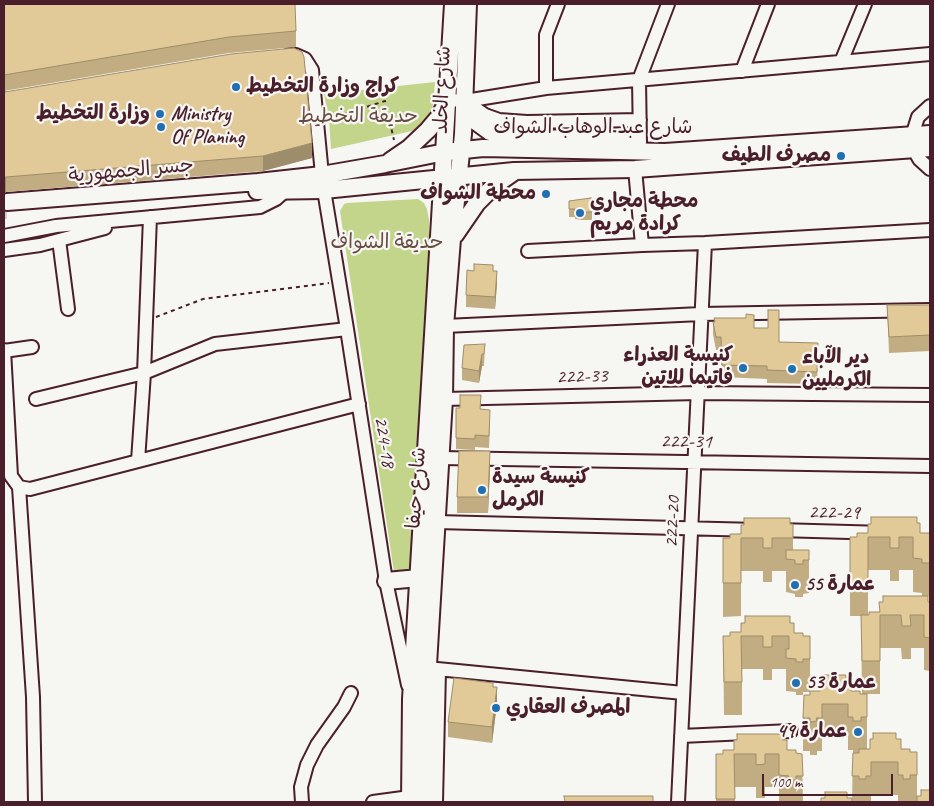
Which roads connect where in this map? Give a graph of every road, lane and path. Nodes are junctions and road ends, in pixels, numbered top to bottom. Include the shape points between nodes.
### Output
1 (453, 4) edge
2 (468, 4) edge
3 (558, 4) edge
4 (668, 4) edge
5 (768, 4) edge
6 (865, 4) edge
7 (930, 54) edge
8 (274, 56) edge
9 (841, 62) junction
10 (742, 71) junction
11 (639, 80) junction
12 (546, 88) junction
13 (448, 100) junction
14 (465, 101) junction
15 (930, 106) edge
16 (329, 119) dead end
17 (640, 120) junction
18 (930, 134) edge
19 (394, 140) dead end
20 (913, 142) junction
21 (640, 144) junction
22 (930, 148) edge
23 (462, 150) junction
24 (445, 152) junction
25 (665, 152) junction
26 (385, 164) junction
27 (636, 169) junction
28 (930, 170) edge
29 (514, 172) junction
30 (451, 178) junction
31 (323, 182) junction
32 (258, 186) junction
33 (285, 191) junction
34 (5, 209) edge
35 (149, 220) junction
36 (930, 230) edge
37 (4, 236) edge
38 (59, 240) junction
39 (452, 240) junction
40 (705, 243) junction
41 (642, 245) junction
42 (4, 250) edge
43 (528, 251) dead end
44 (339, 282) junction
45 (68, 309) dead end
46 (930, 310) edge
47 (701, 314) junction
48 (146, 321) junction
49 (446, 326) junction
50 (347, 330) junction
51 (32, 348) dead end
52 (4, 350) edge
53 (144, 373) junction
54 (698, 393) junction
55 (930, 395) edge
56 (444, 398) junction
57 (36, 399) dead end
58 (359, 404) junction
59 (440, 458) junction
60 (138, 461) junction
61 (694, 461) junction
62 (930, 466) edge
63 (19, 487) junction
64 (436, 522) junction
65 (691, 528) junction
66 (900, 533) edge
67 (419, 578) junction
68 (386, 581) junction
69 (433, 669) junction
70 (351, 693) dead end
71 (683, 693) junction
72 (411, 699) junction
73 (790, 731) dead end
74 (681, 736) junction
75 (415, 801) edge
76 (35, 802) edge
77 (302, 802) edge
78 (374, 802) edge
79 (436, 802) edge
80 (678, 802) edge

1 - 13 main road, شارع الخلد
2 - 14 main road, شارع الخلد
3 - 12 street via 546,35
4 - 11 street
5 - 10 street
6 - 9 street
7 - 9 street
8 - 31 street, 224-18 via 296,55 308,62 312,70
9 - 10 street
10 - 11 street
11 - 12 street
11 - 17 street
12 - 14 street
13 - 14 street
13 - 24 main road, شارع الخلد
13 - 26 main road via 424,134
14 - 17 street via 499,120
14 - 21 main road via 476,121 490,132 502,136 614,139
14 - 23 main road, شارع الخلد
15 - 20 street via 918,117 913,129
16 - 19 path via 385,101
17 - 21 street
18 - 20 main road, شارع عبد الوهاب الشواف
20 - 22 main road, شارع عبد الوهاب الشواف
20 - 25 main road, شارع عبد الوهاب الشواف
20 - 27 main road, شارع عبد الوهاب الشواف
20 - 28 street via 919,159
21 - 25 main road
23 - 24 main road, شارع عبد الوهاب الشواف
23 - 25 main road, شارع عبد الوهاب الشواف
23 - 30 main road, شارع الخلد
24 - 26 main road, شارع عبد الوهاب الشواف
24 - 30 main road, شارع الخلد
26 - 31 main road, شارع عبد الوهاب الشواف
27 - 29 main road, شارع عبد الوهاب الشواف
27 - 41 street
29 - 30 main road, شارع عبد الوهاب الشواف
29 - 39 main road via 477,203
30 - 31 main road, شارع عبد الوهاب الشواف
30 - 39 main road, شارع حيفا
30 - 67 main road, شارع حيفا
31 - 32 main road, شارع عبد الوهاب الشواف
31 - 33 main road, شارع عبد الوهاب الشواف
31 - 44 street, 224-18
32 - 33 main road, شارع عبد الوهاب الشواف
32 - 34 main road, جسر الجمهورية
33 - 35 street via 260,207
35 - 37 street via 56,226
35 - 38 street
35 - 48 street
36 - 40 street
38 - 42 street
38 - 45 street
39 - 49 main road, شارع حيفا
40 - 41 street
40 - 47 street, 222-20
41 - 43 street
44 - 48 path via 203,300
44 - 50 street, 224-18
46 - 47 street
47 - 49 street
47 - 54 street, 222-20
48 - 53 street
49 - 56 main road, شارع حيفا
50 - 53 street via 214,344
50 - 58 street, 224-18
51 - 52 street
52 - 63 street via 11,476
53 - 57 street
53 - 60 street
54 - 55 street, 222-33
54 - 56 street, 222-33
54 - 61 street, 222-20
56 - 59 main road, شارع حيفا
58 - 60 street
58 - 68 street, 224-18
59 - 61 street, 222-31
59 - 64 main road, شارع حيفا
60 - 63 street via 30,489
61 - 62 street, 222-31
61 - 65 street, 222-20
63 - 76 street via 33,697
64 - 65 street, 222-29
64 - 69 main road, شارع حيفا
65 - 66 street, 222-29
65 - 71 street, 222-20
67 - 68 main road
67 - 72 main road, شارع حيفا
68 - 72 street, 224-18
69 - 71 street
69 - 75 main road, شارع حيفا
69 - 79 street
70 - 77 street via 307,764 301,787
71 - 74 street, 222-20
72 - 75 main road, شارع حيفا
73 - 74 street
74 - 80 street, 222-20
75 - 78 street

